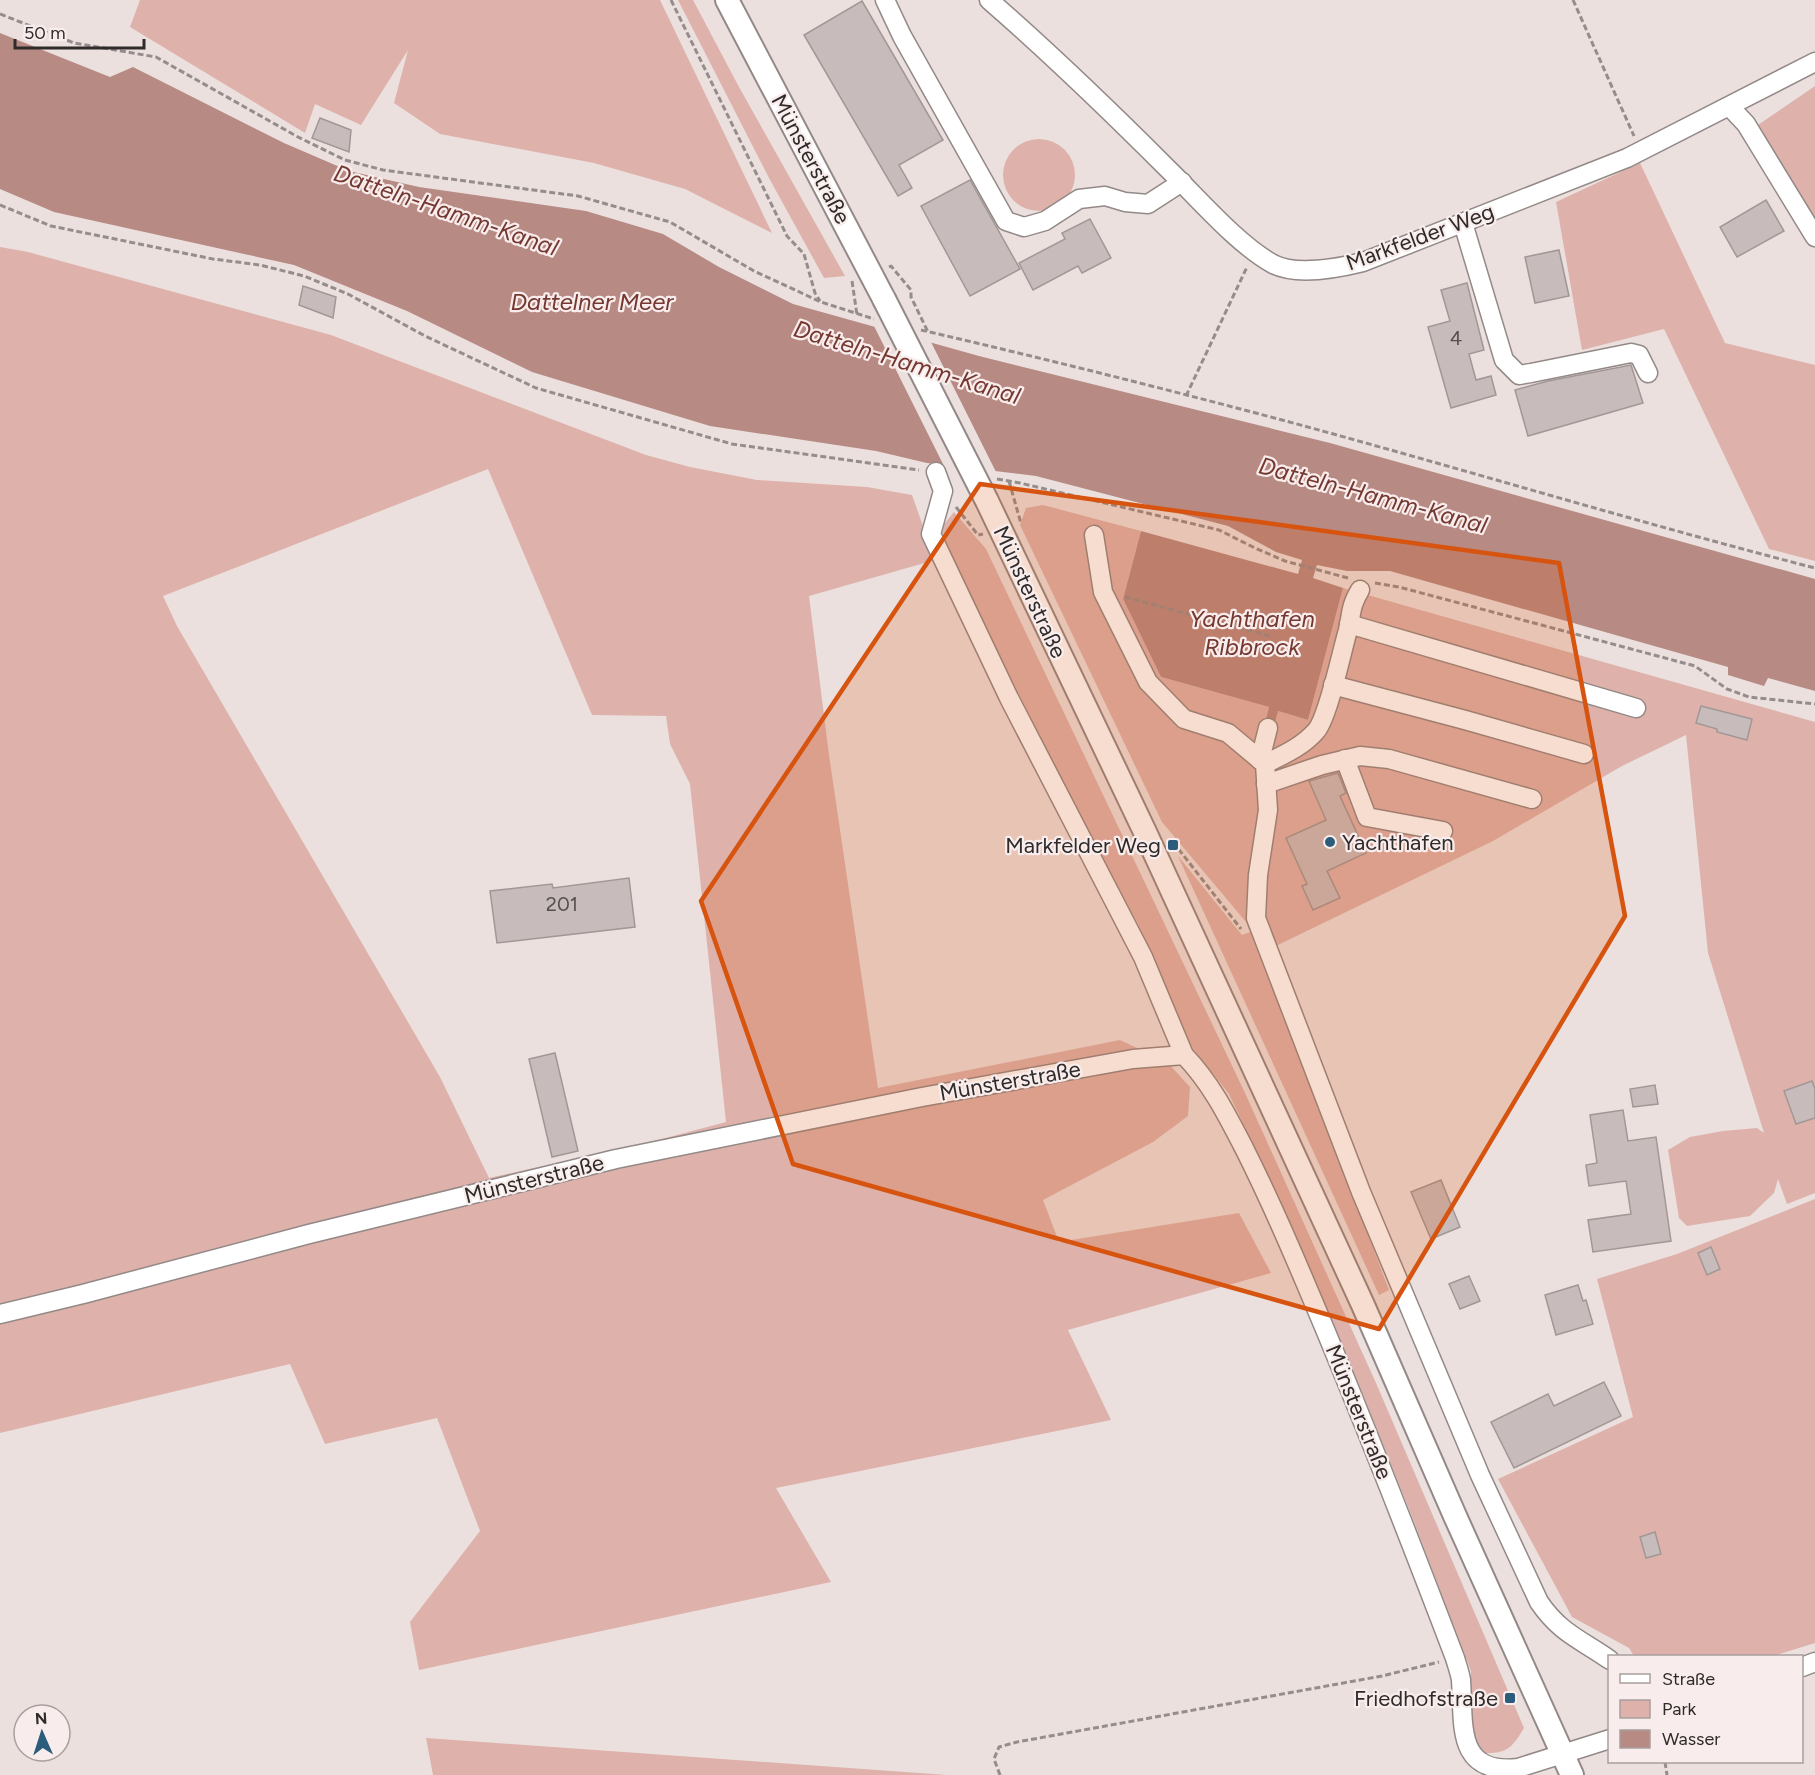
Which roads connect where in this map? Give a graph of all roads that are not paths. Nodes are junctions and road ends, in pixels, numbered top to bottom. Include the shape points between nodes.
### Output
1 (727, 0) edge
2 (885, 0) edge
3 (989, 0) edge
4 (1815, 62) edge
5 (1730, 107) junction
6 (1182, 182) junction
7 (1463, 223) junction
8 (1815, 237) edge
9 (1648, 373) dead end
10 (936, 472) road end
11 (1094, 535) dead end
12 (1362, 584) road end
13 (1349, 624) junction
14 (1333, 685) junction
15 (1636, 708) dead end
16 (1268, 728) dead end
17 (1584, 754) dead end
18 (1345, 759) junction
19 (1263, 762) junction
20 (1266, 784) junction
21 (1532, 799) dead end
22 (1443, 831) dead end
23 (1184, 1055) junction
24 (0, 1314) edge
25 (1608, 1659) edge
26 (1608, 1740) edge
27 (1562, 1754) junction
28 (1572, 1775) edge

1 - 27 main road, Münsterstraße, bridge via 987,501 1152,847 1363,1305
2 - 6 street via 1006,220 1024,227 1045,220 1079,199 1105,196 1148,204
3 - 6 street, Markfelder Weg
4 - 5 street, Markfelder Weg
5 - 7 street, Markfelder Weg via 1641,151
5 - 8 street via 1746,124
6 - 7 street, Markfelder Weg via 1237,237 1274,264 1295,269 1339,268 1363,262
7 - 9 street via 1496,337 1509,367 1519,375 1631,353 1639,355
10 - 23 street via 943,491 931,534 1009,698 1143,957
11 - 19 street via 1103,592 1148,682 1185,719 1228,733
12 - 13 street via 1351,604
13 - 14 street
13 - 15 street
14 - 17 street
14 - 19 street via 1317,730 1293,750
16 - 19 street
18 - 20 street
18 - 21 street via 1389,759
18 - 22 street via 1366,817
19 - 20 street
20 - 25 street via 1268,810 1256,918 1361,1192 1480,1474 1539,1602 1561,1629
23 - 24 street, Münsterstraße via 1133,1059 922,1097 616,1159
23 - 27 street, Münsterstraße via 1218,1098 1275,1210 1402,1518 1461,1678 1462,1730 1468,1750 1480,1764 1504,1770
26 - 27 street
27 - 28 main road, Münsterstraße

